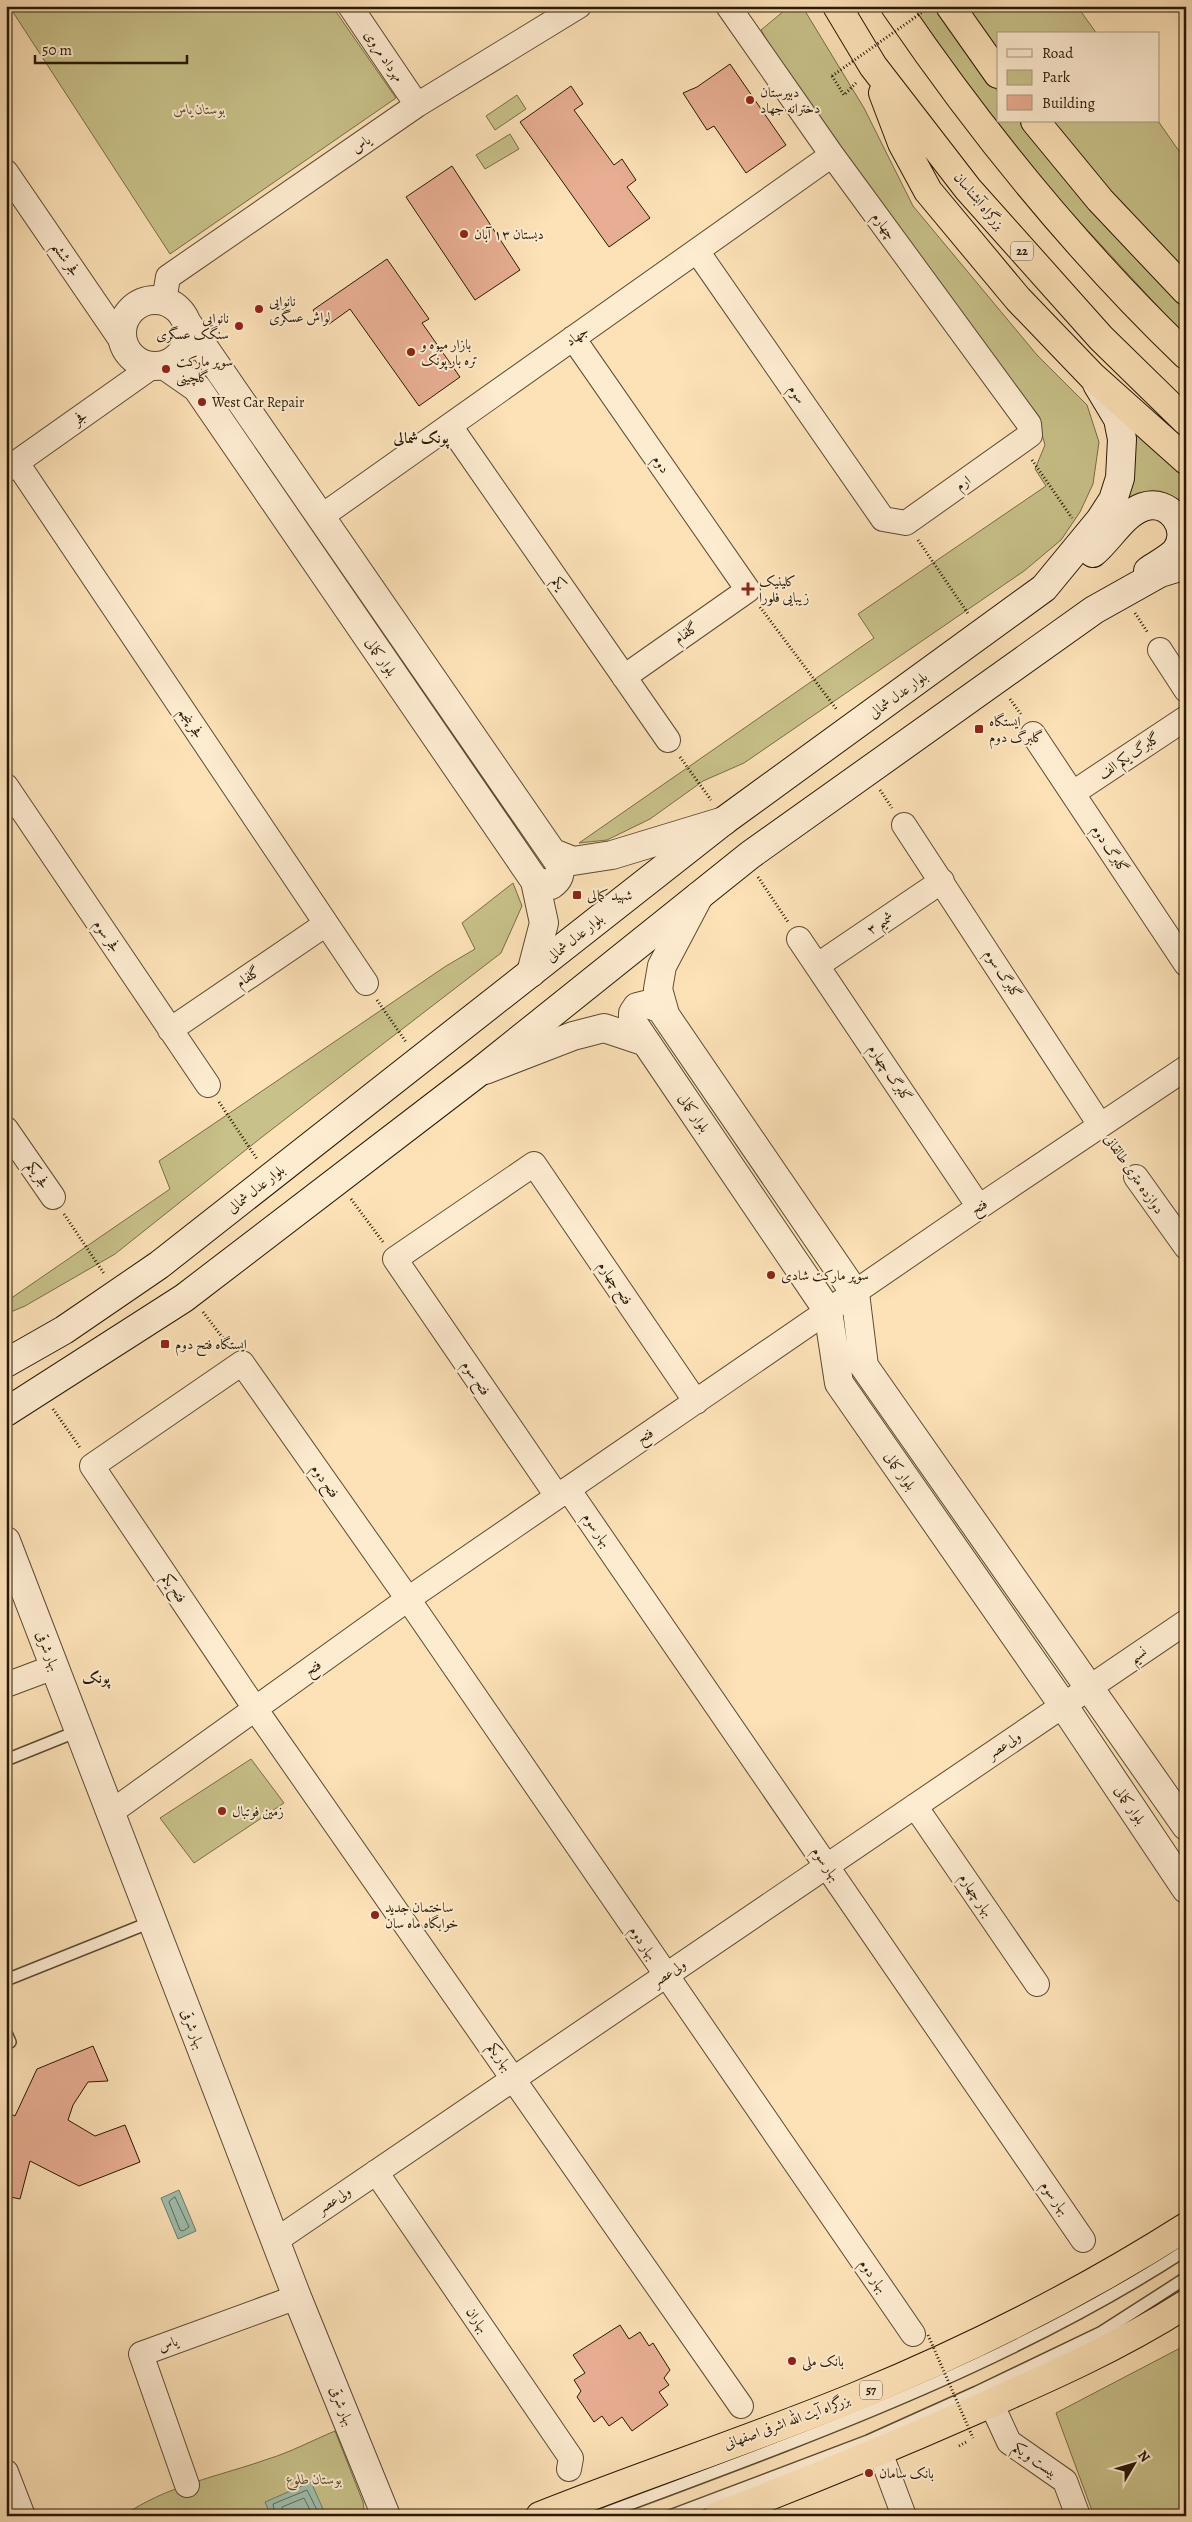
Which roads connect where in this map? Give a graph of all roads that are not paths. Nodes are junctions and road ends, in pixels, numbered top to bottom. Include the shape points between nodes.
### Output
1 (350, 6) edge
2 (728, 6) edge
3 (837, 6) edge
4 (895, 6) edge
5 (950, 6) edge
6 (576, 7) edge
7 (873, 66) junction
8 (997, 73) edge
9 (417, 105) junction
10 (1036, 122) edge
11 (832, 155) junction
12 (6, 172) edge
13 (697, 251) junction
14 (1186, 291) edge
15 (164, 301) junction
16 (187, 323) junction
17 (574, 338) junction
18 (125, 346) junction
19 (1186, 354) edge
20 (159, 366) junction
21 (1092, 376) junction
22 (1186, 421) edge
23 (450, 426) junction
24 (1020, 443) joint
25 (1186, 460) edge
26 (12, 467) edge
27 (322, 516) junction
28 (906, 523) joint
29 (1186, 565) edge
30 (1044, 588) junction
31 (748, 590) joint
32 (1094, 610) junction
33 (1160, 650) road end
34 (624, 677) junction
35 (1186, 690) edge
36 (1186, 718) edge
37 (1033, 734) road end
38 (668, 740) road end
39 (6, 786) edge
40 (1073, 793) junction
41 (725, 820) junction
42 (904, 825) road end
43 (556, 859) junction
44 (535, 881) junction
45 (942, 881) junction
46 (700, 894) junction
47 (326, 924) junction
48 (799, 939) road end
49 (1186, 964) edge
50 (818, 965) junction
51 (531, 973) junction
52 (366, 983) road end
53 (663, 1012) junction
54 (170, 1030) junction
55 (639, 1032) junction
56 (1186, 1068) edge
57 (479, 1072) junction
58 (208, 1085) road end
59 (1100, 1125) junction
60 (6, 1129) edge
61 (534, 1164) joint
62 (1136, 1176) road end
63 (52, 1197) road end
64 (980, 1207) junction
65 (1186, 1247) edge
66 (855, 1293) junction
67 (828, 1311) junction
68 (6, 1364) edge
69 (696, 1402) junction
70 (6, 1412) edge
71 (92, 1466) joint
72 (563, 1493) junction
73 (9, 1554) edge
74 (408, 1599) junction
75 (1186, 1622) edge
76 (54, 1667) junction
77 (6, 1685) edge
78 (1090, 1687) junction
79 (1063, 1705) junction
80 (256, 1710) junction
81 (78, 1731) junction
82 (6, 1760) edge
83 (915, 1806) junction
84 (110, 1813) junction
85 (1186, 1826) edge
86 (827, 1866) junction
87 (1186, 1889) edge
88 (151, 1922) junction
89 (665, 1976) junction
90 (6, 1980) edge
91 (1037, 1984) dead end
92 (515, 2078) junction
93 (376, 2172) junction
94 (1186, 2227) edge
95 (275, 2240) junction
96 (1084, 2240) dead end
97 (1186, 2250) edge
98 (1186, 2278) edge
99 (297, 2297) junction
100 (1186, 2304) edge
101 (920, 2335) road end
102 (991, 2403) junction
103 (741, 2406) dead end
104 (880, 2452) junction
105 (569, 2469) dead end
106 (6, 2472) edge
107 (187, 2485) dead end
108 (729, 2514) edge
109 (24, 2516) edge
110 (386, 2516) edge
111 (540, 2516) edge
112 (598, 2516) edge
113 (670, 2516) edge
114 (904, 2516) edge
115 (1078, 2516) edge

1 - 9 street, مهرداد مروی
2 - 11 street, چهارم
3 - 7 highway, بزرگراه آبشناسان / 22
4 - 19 highway via 1017,173 1144,314
5 - 8 highway
6 - 9 street, یاس
7 - 21 highway via 902,143 928,191 1018,299
7 - 22 highway, بزرگراه آبشناسان / 22 via 968,189 1035,266 1101,338
9 - 15 street, یاس via 168,277
10 - 14 highway via 1100,200
11 - 13 street, جهاد
11 - 24 street, چهارم via 1029,424 1030,435
12 - 18 street, فجر ششم
13 - 17 street, جهاد
13 - 28 street, سوم via 883,519
15 - 16 street via 182,313
15 - 18 street via 148,301 134,308 124,325
16 - 20 street via 188,333 182,354
16 - 27 street
17 - 23 street, جهاد
17 - 31 street, دوم
18 - 20 street via 136,360
20 - 26 street, فجر
20 - 44 street, بلوار کمالی via 197,388
21 - 25 highway
21 - 30 street, بلوار عدل شمالی via 1118,419 1122,439 1120,478 1113,500 1086,539
23 - 27 street, جهاد
23 - 34 street, یکم
24 - 28 street, ارم
26 - 47 street, فجر پنجم
27 - 43 street
29 - 32 street via 1160,573
30 - 32 street via 1098,549 1131,514 1143,507 1156,505 1166,508 1175,515 1182,530 1175,551
30 - 41 street, بلوار عدل شمالی
31 - 34 street, گلفام
32 - 46 street
33 - 35 street
34 - 38 street, یکم
36 - 40 street, گلبرگ یکم الف
37 - 40 street, گلبرگ دوم
39 - 54 street, فجر سوم
40 - 49 street, گلبرگ دوم
41 - 43 street via 612,855 573,861
41 - 51 street, بلوار عدل شمالی
42 - 45 street, گلبرگ سوم
43 - 44 street via 560,875 557,881 550,885
44 - 51 street, بلوار کمالی via 544,923
45 - 50 street, شمیم ۳
45 - 59 street, گلبرگ سوم
46 - 53 street via 662,966 658,989
46 - 57 street
47 - 52 street, فجر پنجم
47 - 54 street, گلفام
48 - 50 street, گلبرگ چهارم
50 - 64 street, گلبرگ چهارم
51 - 68 street, بلوار عدل شمالی via 159,1265 64,1330
53 - 55 street via 643,1004 633,1013
53 - 66 street
54 - 58 street, فجر سوم
55 - 57 street via 604,1028 573,1036
55 - 67 street, بلوار کمالی
56 - 59 street, فتح
57 - 70 street via 189,1293
59 - 64 street, فتح
60 - 63 street, فجر یکم
61 - 69 street, فتح چهارم
61 - 72 street, فتح سوم via 395,1259
62 - 65 street, دوازده متری طالقانی
64 - 66 street, فتح
66 - 67 street, فتح
66 - 78 street via 864,1366
67 - 69 street, فتح
67 - 79 street, بلوار کمالی via 839,1383
69 - 72 street, فتح
71 - 74 street, فتح دوم via 242,1363
71 - 80 street, فتح یکم
72 - 74 street, فتح
72 - 86 street, بهار سوم
73 - 76 street, بهار شرقی
74 - 80 street, فتح
74 - 89 street, بهار دوم
75 - 78 street, نسیم
76 - 77 street
76 - 81 street, بهار شرقی
78 - 79 street, نسیم
78 - 85 street
79 - 83 street, ولی‌عصر
79 - 87 street, بلوار کمالی
80 - 84 street, فتح
80 - 92 street, بهار یکم
81 - 82 lane
81 - 84 street, بهار شرقی
83 - 86 street, ولی‌عصر
83 - 91 street, بهار چهارم
84 - 88 street, بهار شرقی
86 - 89 street, ولی‌عصر
86 - 96 street, بهار سوم
88 - 90 lane
88 - 95 street, بهار شرقی
89 - 92 street, ولی‌عصر
89 - 101 street, بهار دوم
92 - 93 street, ولی‌عصر
92 - 103 street, بهار یکم
93 - 95 street, ولی‌عصر
93 - 105 street, بهاران via 571,2458
94 - 111 highway, بزرگراه آیت الله اشرفی اصفهانی / 57 via 1020,2321 944,2358 856,2397
95 - 99 street, بهار شرقی
97 - 112 lane via 1140,2280 976,2367 877,2410
98 - 113 lane via 1102,2332 977,2392 868,2441
99 - 107 street, یاس via 142,2354
99 - 110 street, بهار شرقی
100 - 102 highway via 1047,2379
102 - 104 highway
102 - 115 street, بیست و یکم via 1009,2442 1065,2481
104 - 108 highway
104 - 114 street
106 - 109 street

